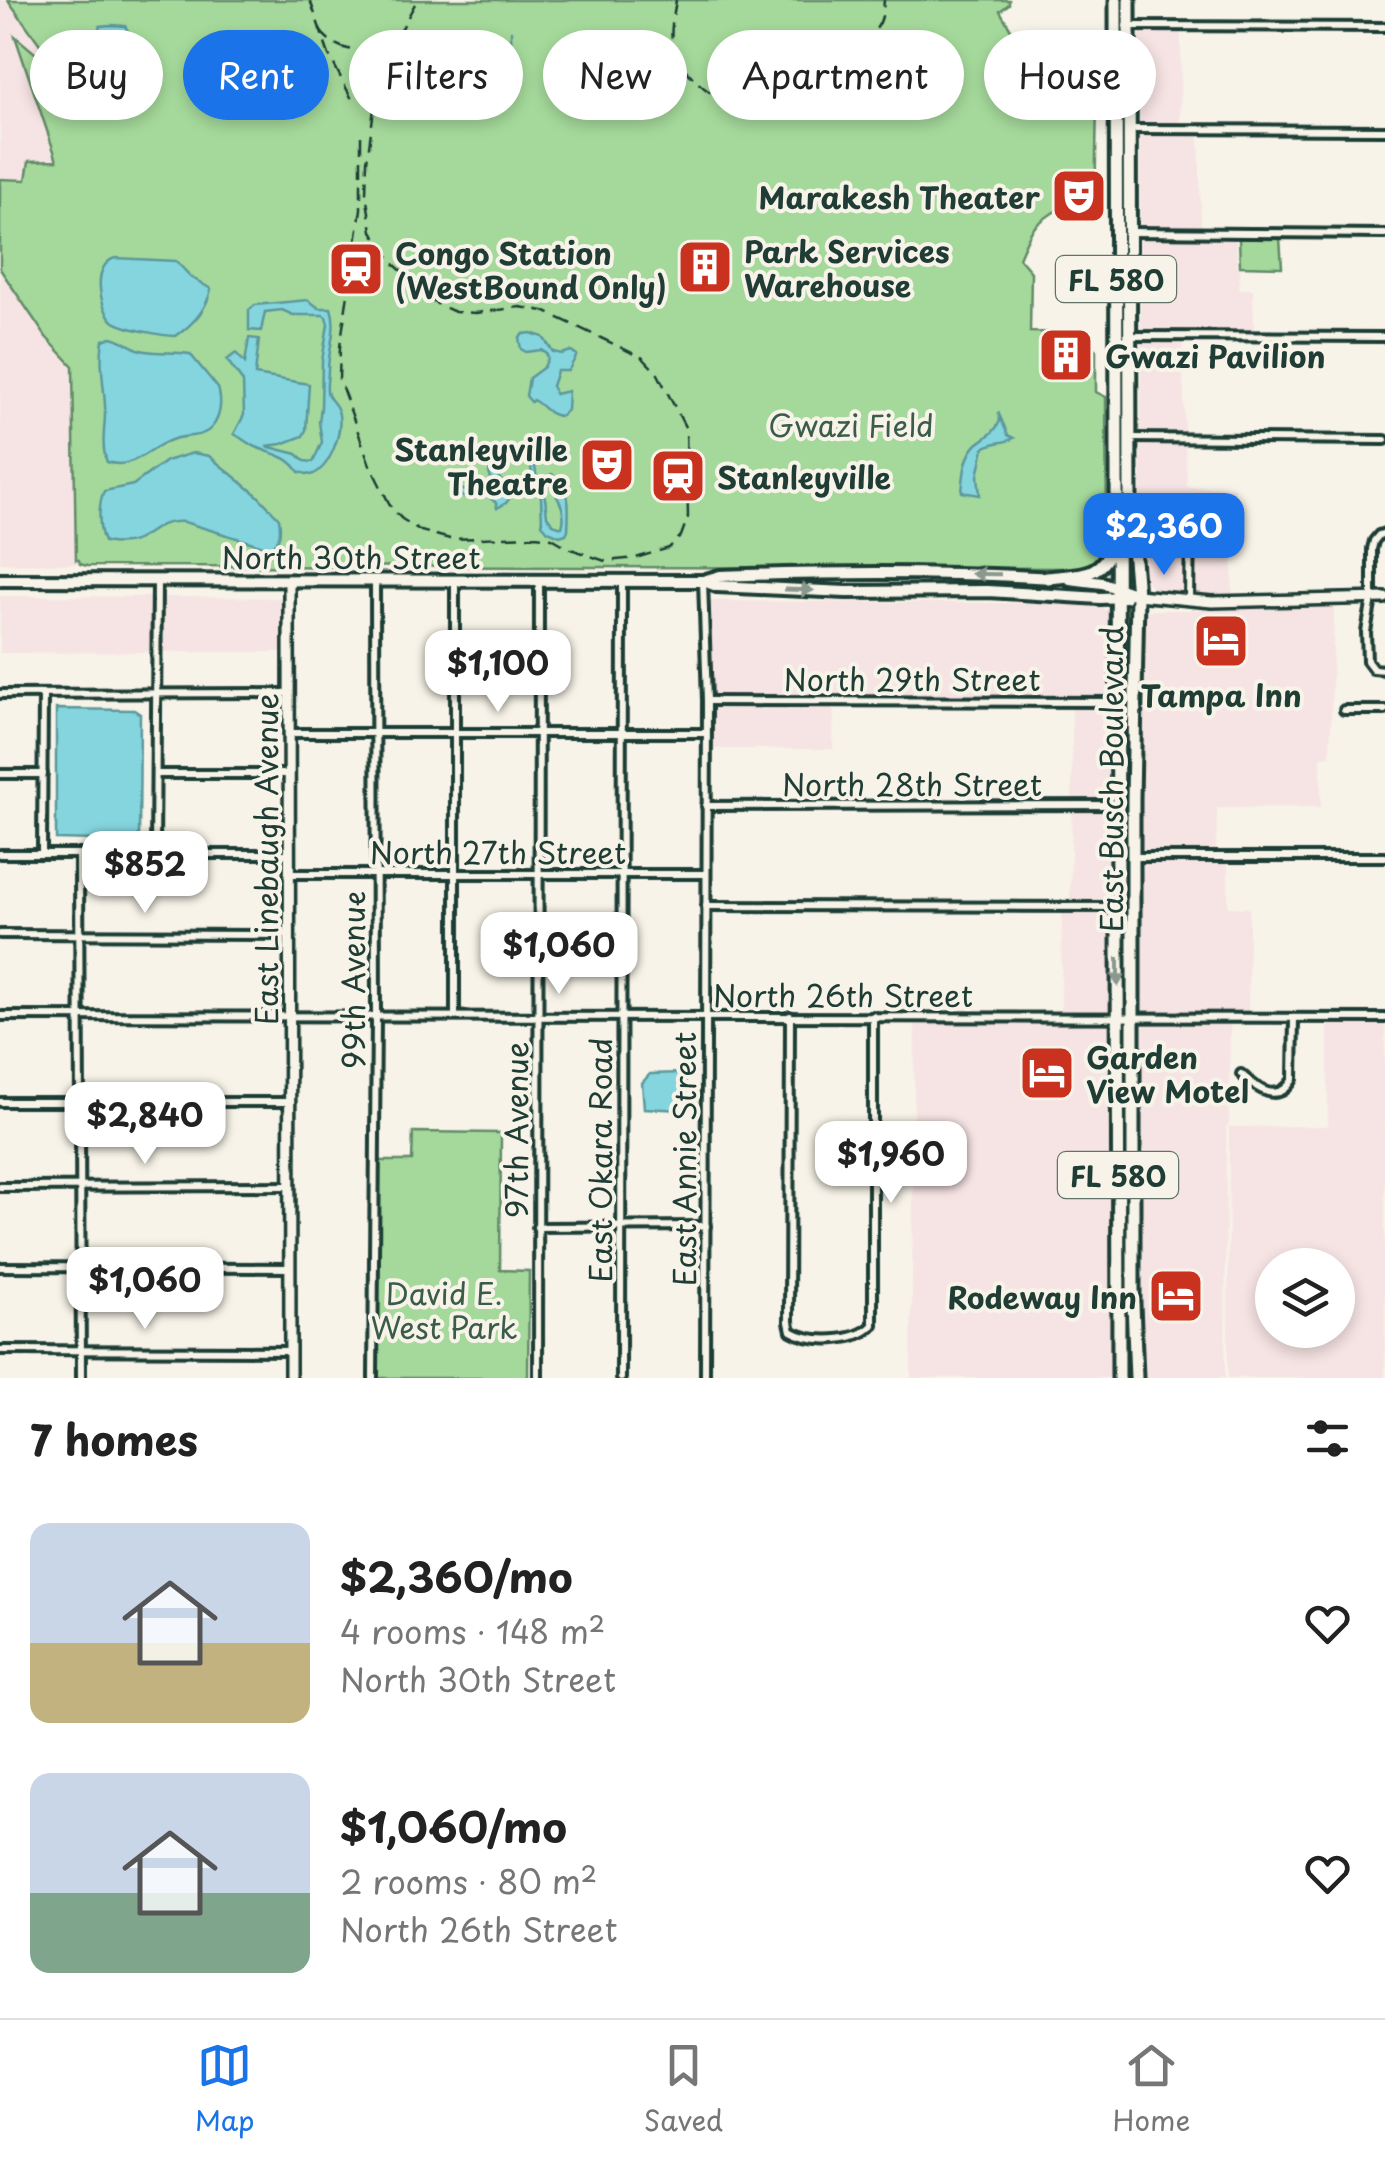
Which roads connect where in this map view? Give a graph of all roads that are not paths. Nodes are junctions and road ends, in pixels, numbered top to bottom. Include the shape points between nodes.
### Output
1 (1116, 0) edge
2 (1129, 0) edge
3 (1123, 26) junction
4 (1385, 28) edge
5 (1129, 129) junction
6 (1385, 130) edge
7 (1116, 161) junction
8 (1129, 232) junction
9 (1385, 234) edge
10 (1130, 336) junction
11 (1385, 337) edge
12 (1116, 362) junction
13 (1130, 438) junction
14 (1385, 440) edge
15 (1190, 528) dead end
16 (1116, 532) junction
17 (1385, 533) edge
18 (1048, 578) junction
19 (0, 580) edge
20 (157, 580) junction
21 (289, 581) junction
22 (375, 581) junction
23 (455, 581) junction
24 (539, 581) junction
25 (622, 581) junction
26 (703, 581) junction
27 (1118, 593) junction
28 (1136, 596) junction
29 (1372, 598) junction
30 (1385, 598) edge
31 (1189, 599) junction
32 (1385, 670) edge
33 (289, 693) junction
34 (0, 694) edge
35 (43, 694) junction
36 (156, 694) junction
37 (707, 701) junction
38 (1118, 702) junction
39 (1344, 710) dead end
40 (1385, 710) edge
41 (623, 732) junction
42 (290, 733) junction
43 (375, 733) junction
44 (456, 733) junction
45 (539, 733) junction
46 (706, 733) junction
47 (0, 774) edge
48 (43, 774) junction
49 (156, 774) junction
50 (290, 774) junction
51 (1118, 805) junction
52 (706, 806) junction
53 (42, 853) junction
54 (0, 854) edge
55 (80, 854) junction
56 (154, 854) junction
57 (290, 854) junction
58 (1385, 857) edge
59 (1134, 858) junction
60 (290, 874) junction
61 (375, 874) junction
62 (455, 874) junction
63 (539, 874) junction
64 (622, 874) junction
65 (706, 874) junction
66 (706, 906) junction
67 (1118, 907) junction
68 (0, 934) edge
69 (81, 934) junction
70 (290, 934) junction
71 (537, 1015) junction
72 (0, 1016) edge
73 (81, 1016) junction
74 (290, 1016) junction
75 (455, 1016) junction
76 (621, 1016) junction
77 (706, 1016) junction
78 (790, 1016) junction
79 (873, 1016) junction
80 (1118, 1016) junction
81 (1133, 1016) junction
82 (376, 1018) junction
83 (1385, 1018) edge
84 (1294, 1019) junction
85 (1242, 1074) dead end
86 (81, 1101) junction
87 (0, 1102) edge
88 (290, 1102) junction
89 (1118, 1165) junction
90 (81, 1186) junction
91 (290, 1186) junction
92 (0, 1187) edge
93 (621, 1226) junction
94 (706, 1226) junction
95 (537, 1227) junction
96 (1133, 1255) junction
97 (0, 1267) edge
98 (81, 1267) junction
99 (290, 1268) junction
100 (0, 1350) edge
101 (82, 1350) junction
102 (290, 1350) junction
103 (81, 1378) edge
104 (290, 1378) edge
105 (373, 1378) edge
106 (538, 1378) edge
107 (621, 1378) edge
108 (706, 1378) edge
109 (1119, 1378) edge
110 (1136, 1378) edge

1 - 3 main road, East Busch Boulevard / FL 580
2 - 3 main road, East Busch Boulevard / FL 580
3 - 4 street
3 - 5 main road, East Busch Boulevard / FL 580
3 - 7 main road, East Busch Boulevard / FL 580
5 - 6 street
5 - 8 main road, East Busch Boulevard / FL 580
7 - 8 main road
7 - 12 main road, East Busch Boulevard / FL 580
8 - 9 street
8 - 10 main road, East Busch Boulevard / FL 580
10 - 11 street
10 - 13 main road, East Busch Boulevard / FL 580
12 - 13 main road via 1122,430
12 - 16 main road, East Busch Boulevard / FL 580
13 - 14 street
13 - 28 main road, East Busch Boulevard / FL 580
15 - 31 street
16 - 18 main road via 1102,565
16 - 27 main road, East Busch Boulevard / FL 580
17 - 29 street via 1372,549
18 -> 26 main road, North 30th Street via 846,572
18 - 27 main road, North 30th Street via 1102,583
19 - 20 main road, North 30th Street
20 - 21 main road, North 30th Street
20 - 36 street
21 - 22 main road, North 30th Street
21 - 33 street, East Linebaugh Avenue
22 - 23 main road, North 30th Street
22 - 43 street, 99th Avenue
23 - 24 main road, North 30th Street
23 - 44 street
24 - 25 main road, North 30th Street
24 - 45 street, 97th Avenue
25 - 26 main road, North 30th Street
25 - 41 street, East Okara Road
26 -> 27 main road, North 30th Street via 828,591
26 - 37 street, East Annie Street
27 - 28 main road, North 30th Street
27 - 38 main road, East Busch Boulevard / FL 580
28 - 31 street, North 30th Street
28 - 59 main road, East Busch Boulevard / FL 580
29 - 30 street, North 30th Street
29 - 31 street, North 30th Street
29 - 32 street via 1366,661
33 - 36 street
33 - 42 street, East Linebaugh Avenue
34 - 35 street
35 - 36 street
35 - 48 street
36 - 49 street
37 - 38 street, North 29th Street
37 - 46 street, East Annie Street
38 - 51 main road, East Busch Boulevard / FL 580
39 - 40 street
41 - 45 street
41 - 46 street
41 - 64 street, East Okara Road
42 - 43 street
42 - 50 street, East Linebaugh Avenue
43 - 44 street
43 - 61 street, 99th Avenue
44 - 45 street
44 - 62 street
45 - 63 street, 97th Avenue
46 - 52 street, East Annie Street
47 - 48 street
48 - 53 street
49 - 50 street
49 - 56 street
50 - 57 street, East Linebaugh Avenue
51 - 52 street, North 28th Street
51 - 59 main road via 1124,810 1125,849
51 - 67 main road, East Busch Boulevard / FL 580
52 - 65 street, East Annie Street
53 - 54 street
53 - 55 street
55 - 56 street
55 - 69 street
56 - 57 street
57 - 60 street, East Linebaugh Avenue
58 - 59 street
59 - 81 main road, East Busch Boulevard / FL 580
60 - 61 street, North 27th Street
60 - 70 street, East Linebaugh Avenue
61 - 62 street, North 27th Street
61 - 82 street, 99th Avenue
62 - 63 street, North 27th Street
62 - 75 street
63 - 64 street, North 27th Street
63 - 71 street, 97th Avenue
64 - 65 street, North 27th Street
64 - 76 street, East Okara Road
65 - 66 street, East Annie Street
66 - 67 street
66 - 77 street, East Annie Street
67 -> 80 main road, East Busch Boulevard / FL 580
68 - 69 street
69 - 70 street
69 - 73 street
70 - 74 street, East Linebaugh Avenue
71 - 75 street, North 26th Street
71 - 76 street, North 26th Street
71 - 95 street, 97th Avenue
72 - 73 street, North 26th Street
73 - 74 street, North 26th Street
73 - 86 street
74 - 82 street, North 26th Street
74 - 88 street, East Linebaugh Avenue
75 - 82 street, North 26th Street
76 - 77 street, North 26th Street
76 - 93 street, East Okara Road
77 - 78 street, North 26th Street
77 - 94 street, East Annie Street
78 - 79 street, North 26th Street
78 - 79 street via 789,1322 801,1337 832,1338 861,1335 873,1325
79 - 80 street, North 26th Street
80 - 81 street, North 26th Street
80 - 89 main road, East Busch Boulevard / FL 580
81 - 84 street, North 26th Street
81 - 96 main road, East Busch Boulevard / FL 580
82 - 105 street, 99th Avenue
83 - 84 street, North 26th Street
84 - 85 street via 1288,1088 1262,1092
86 - 87 street
86 - 88 street
86 - 90 street
88 - 91 street, East Linebaugh Avenue
89 - 96 main road via 1125,1171
89 - 109 main road, East Busch Boulevard / FL 580
90 - 91 street
90 - 92 street
90 - 98 street
91 - 99 street, East Linebaugh Avenue
93 - 94 street
93 - 95 street
93 - 107 street, East Okara Road
94 - 108 street, East Annie Street
95 - 106 street, 97th Avenue
96 - 110 main road, East Busch Boulevard / FL 580
97 - 98 street
98 - 99 street
98 - 101 street
99 - 102 street, East Linebaugh Avenue
100 - 101 street
101 - 102 street
101 - 103 street
102 - 104 street, East Linebaugh Avenue

